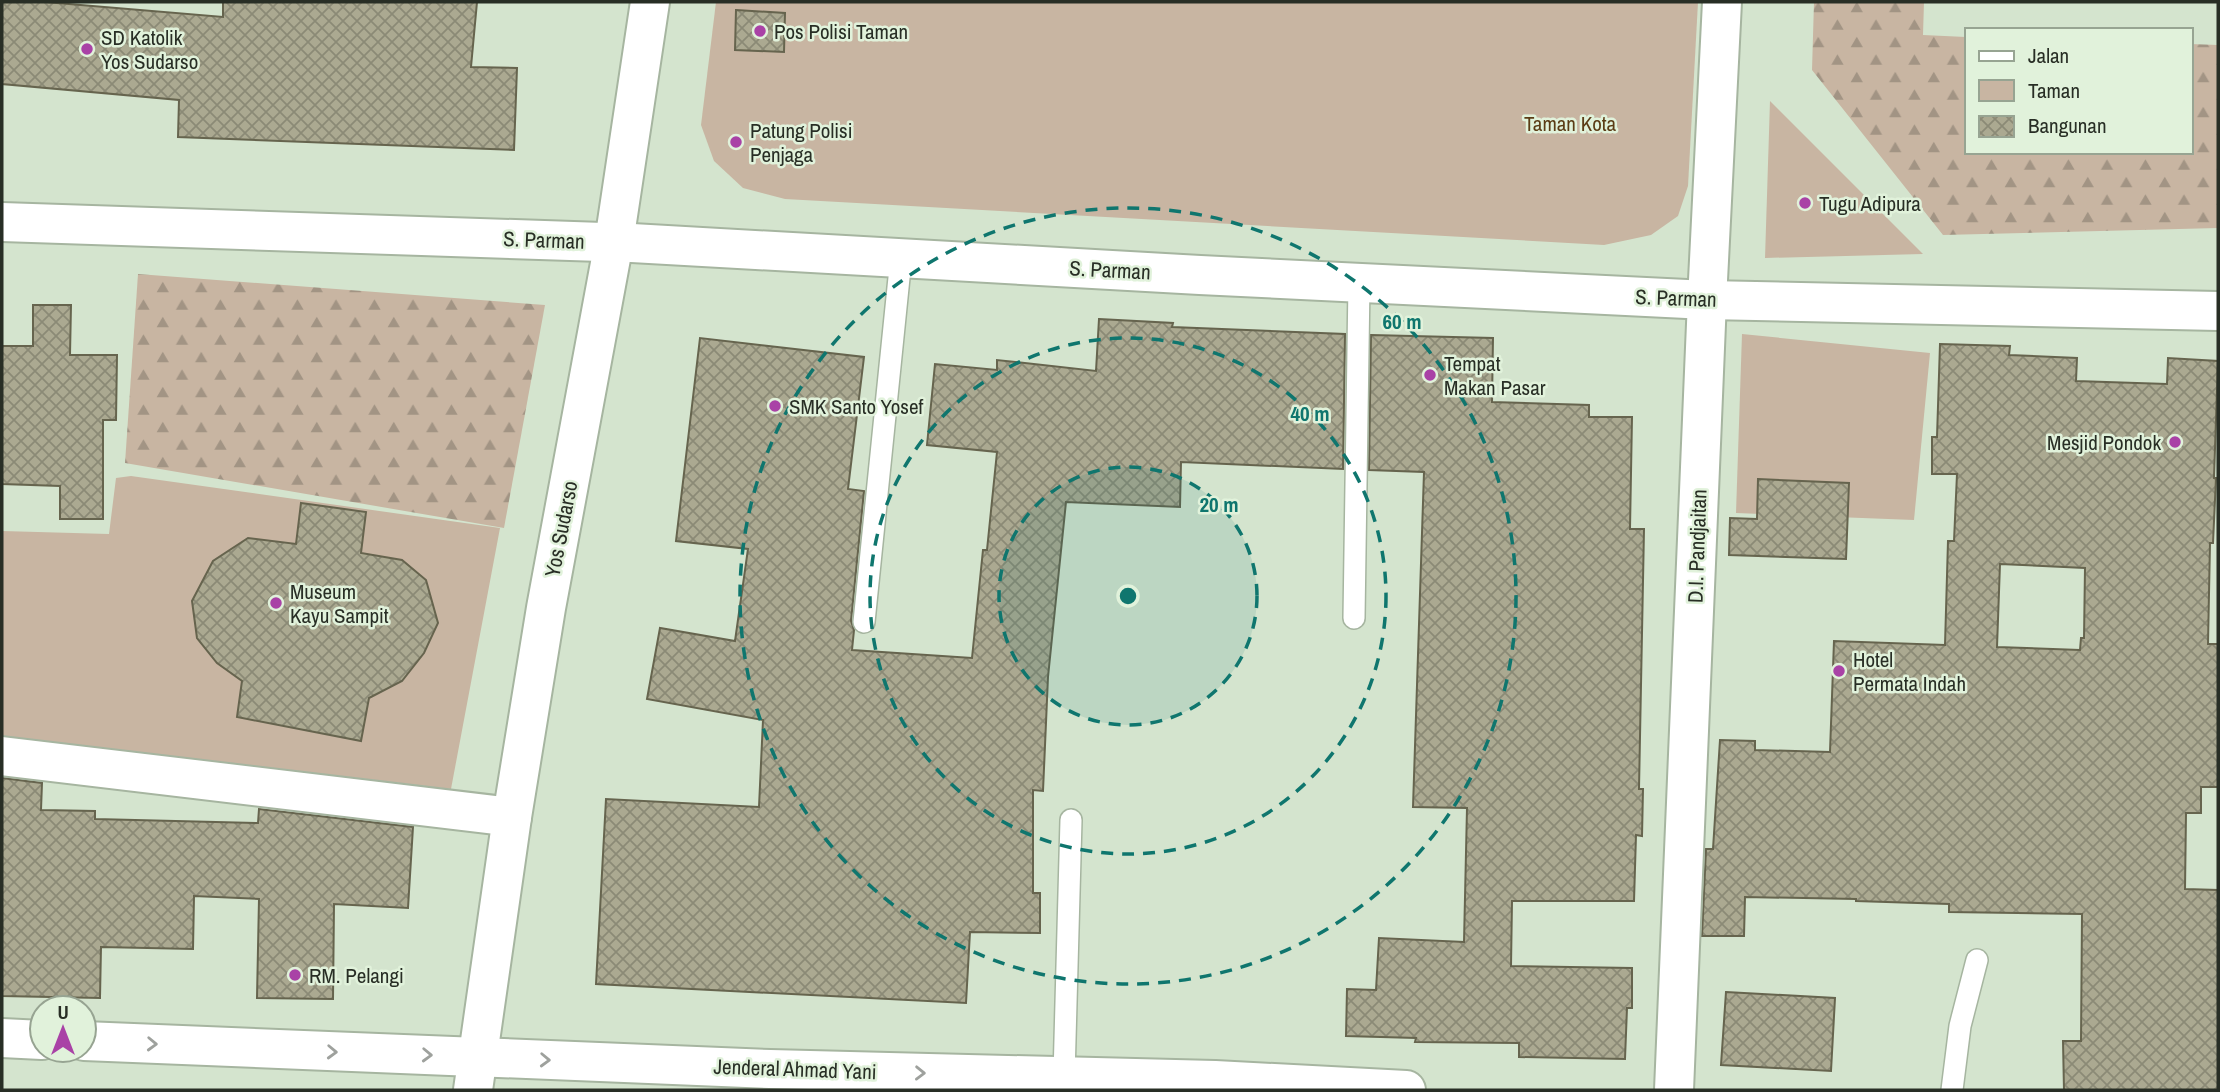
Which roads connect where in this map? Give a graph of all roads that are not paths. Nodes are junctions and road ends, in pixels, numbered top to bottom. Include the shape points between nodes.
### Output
1 (650, 2) edge
2 (1723, 2) edge
3 (2, 222) edge
4 (614, 242) junction
5 (901, 258) junction
6 (1359, 283) junction
7 (1707, 300) junction
8 (2218, 311) edge
9 (1354, 618) dead end
10 (864, 622) dead end
11 (2, 755) edge
12 (512, 817) junction
13 (1070, 820) dead end
14 (1977, 960) dead end
15 (2, 1038) edge
16 (28, 1039) edge
17 (98, 1042) edge
18 (475, 1074) edge
19 (1064, 1076) junction
20 (1406, 1090) edge
21 (1674, 1090) edge
22 (1952, 1090) edge

1 - 4 main road, Yos Sudarso
2 - 7 main road, D.I. Pandjaitan
3 - 4 main road, S. Parman
4 - 5 main road, S. Parman
4 - 12 main road, Yos Sudarso
5 - 6 main road, S. Parman
5 - 10 lane
6 - 7 main road, S. Parman
6 - 9 lane
7 - 8 main road, S. Parman
7 - 21 main road, D.I. Pandjaitan
11 - 12 main road
12 - 18 main road, Yos Sudarso
13 - 19 lane
14 - 22 lane via 1960,1026
15 - 16 main road
17 -> 18 main road, Jenderal Ahmad Yani via 288,1050
18 -> 19 main road, Jenderal Ahmad Yani via 770,1069
19 - 20 main road, Jenderal Ahmad Yani

